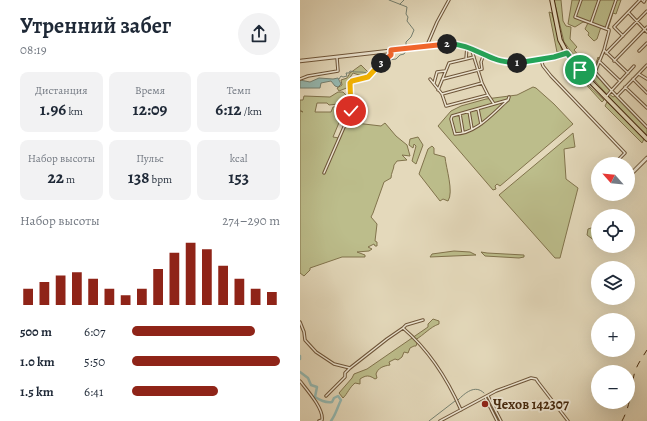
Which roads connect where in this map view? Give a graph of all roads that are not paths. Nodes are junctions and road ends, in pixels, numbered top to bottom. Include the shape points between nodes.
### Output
1 (449, 0) edge
2 (552, 0) edge
3 (581, 0) edge
4 (599, 0) edge
5 (616, 0) edge
6 (641, 0) edge
7 (645, 0) edge
8 (647, 11) edge
9 (628, 13) junction
10 (637, 22) junction
11 (591, 23) junction
12 (647, 27) edge
13 (606, 29) junction
14 (644, 30) junction
15 (647, 32) edge
16 (623, 36) junction
17 (647, 43) edge
18 (428, 46) junction
19 (467, 47) junction
20 (391, 50) junction
21 (604, 50) junction
22 (472, 51) dead end
23 (639, 51) dead end
24 (567, 53) junction
25 (606, 53) junction
26 (484, 54) junction
27 (337, 57) junction
28 (474, 57) junction
29 (466, 59) junction
30 (540, 60) junction
31 (614, 60) junction
32 (300, 61) edge
33 (599, 61) junction
34 (647, 65) edge
35 (634, 66) dead end
36 (478, 70) junction
37 (445, 71) junction
38 (628, 73) junction
39 (639, 74) junction
40 (300, 79) edge
41 (430, 79) dead end
42 (443, 79) junction
43 (633, 79) junction
44 (647, 79) edge
45 (620, 81) junction
46 (434, 83) junction
47 (482, 83) junction
48 (625, 87) junction
49 (438, 90) junction
50 (611, 91) junction
51 (647, 93) edge
52 (442, 94) junction
53 (488, 95) junction
54 (616, 96) junction
55 (510, 97) dead end
56 (606, 97) junction
57 (508, 100) junction
58 (494, 104) junction
59 (647, 108) edge
60 (478, 109) junction
61 (468, 112) junction
62 (460, 114) junction
63 (481, 124) junction
64 (647, 127) edge
65 (473, 130) junction
66 (463, 132) junction
67 (647, 139) edge
68 (621, 157) edge
69 (647, 158) edge
70 (635, 170) edge
71 (324, 173) dead end
72 (423, 320) dead end
73 (300, 322) edge
74 (403, 328) junction
75 (350, 368) junction
76 (300, 381) edge
77 (326, 396) dead end
78 (487, 396) junction
79 (485, 398) junction
80 (461, 410) junction
81 (319, 421) edge
82 (440, 421) edge
83 (497, 421) edge
84 (501, 421) edge
85 (568, 421) edge

1 - 18 street
2 - 24 main road via 560,40
3 - 11 street via 575,17
4 - 11 street
5 - 13 street
6 - 7 street
6 - 9 street
8 - 10 street
9 - 10 street
9 - 16 street via 614,27
10 - 14 street
10 - 16 street
11 - 13 street
12 - 14 street
13 - 21 street via 609,31
14 - 15 street
14 - 31 street
16 - 25 street
17 - 23 street
18 - 19 street via 451,44
18 - 20 street
19 - 26 street
19 - 29 street
20 - 27 street
20 - 71 street via 391,55 368,77 350,83 351,111
21 - 25 street
21 - 33 street
22 - 28 street
24 - 30 street
24 - 56 main road
25 - 31 street
26 - 30 street via 504,62
26 - 36 street via 482,69
27 - 32 street
27 - 40 street via 338,71
28 - 29 street
28 - 36 street
29 - 37 street via 452,62
30 - 68 street via 554,79 625,153
31 - 38 street
33 - 45 street
33 - 50 street via 595,72
34 - 39 street
35 - 38 street
36 - 42 street
36 - 47 street
37 - 42 street
37 - 46 street via 437,72
38 - 45 street
39 - 43 street
39 - 44 street
41 - 46 street
42 - 49 street
43 - 48 street
43 - 51 street
45 - 50 street
46 - 49 street
47 - 52 street
47 - 53 street
48 - 54 street
48 - 59 street
49 - 52 street
50 - 54 street
50 - 56 street
52 - 53 street via 448,106
53 - 58 street
54 - 64 street
55 - 57 street
56 - 67 main road
57 - 58 street
57 - 63 street
58 - 60 street
60 - 61 street
60 - 63 street
61 - 62 street
61 - 65 street
62 - 66 street
62 - 66 street via 452,116 452,119 455,134
63 - 65 street
65 - 66 street
69 - 70 street
72 - 74 street
73 - 75 street via 305,340 316,352 334,364
74 - 75 street
74 - 80 street via 435,362
75 - 77 street via 345,377
76 - 81 street via 320,408 323,418
78 - 79 street
78 - 84 street
78 - 85 street via 530,378 536,379
79 - 80 street
79 - 83 street
80 - 82 street

